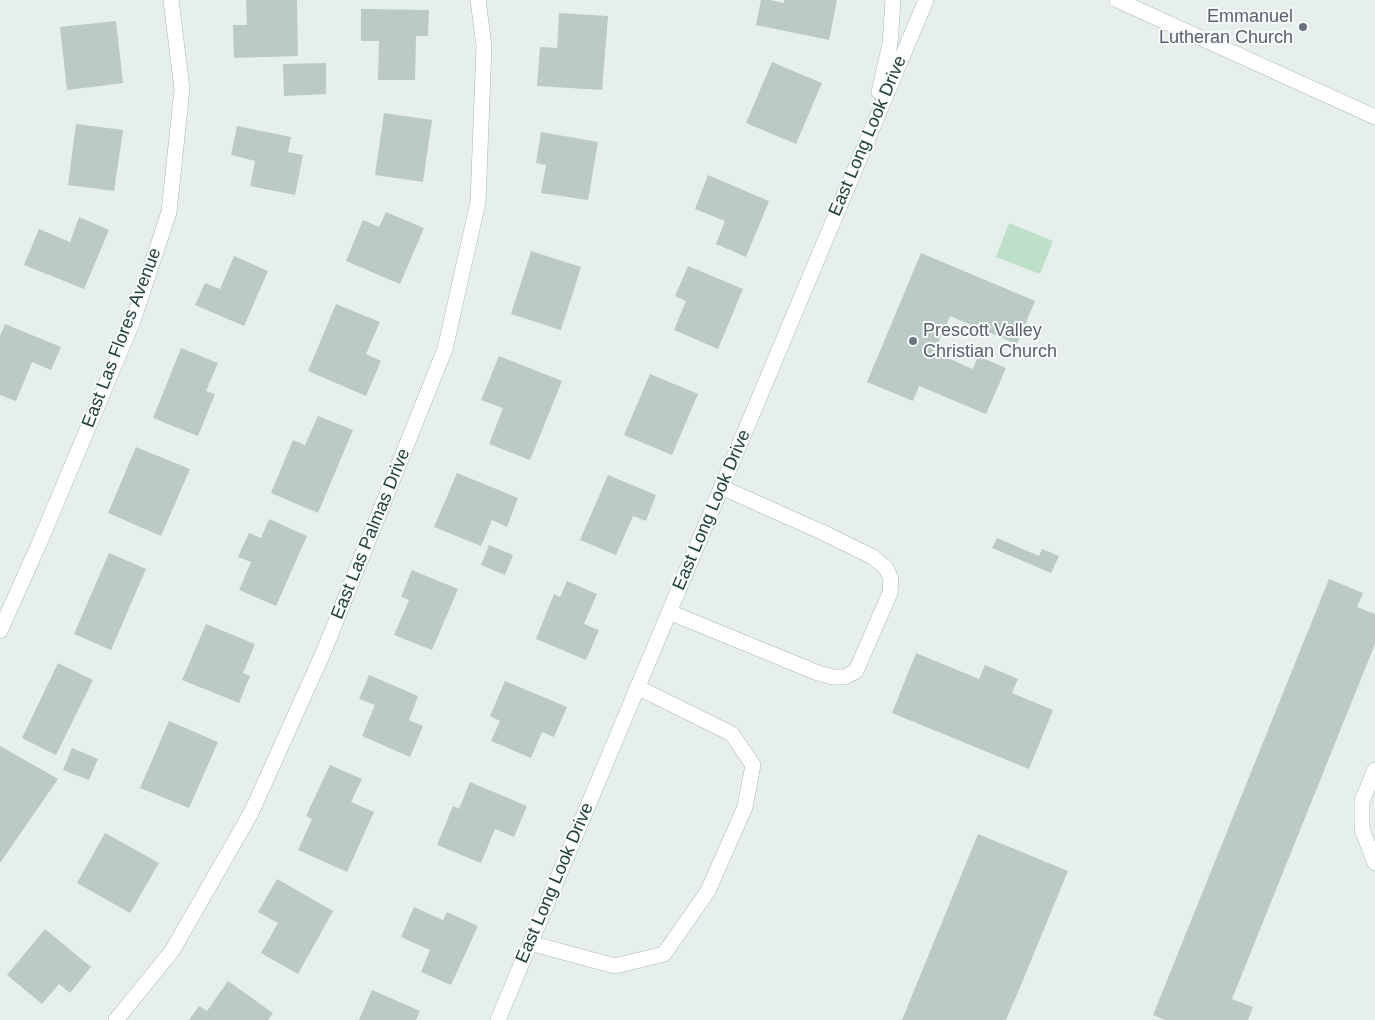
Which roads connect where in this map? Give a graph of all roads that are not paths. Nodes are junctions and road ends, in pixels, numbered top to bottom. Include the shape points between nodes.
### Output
1 (171, 0) edge
2 (478, 0) edge
3 (893, 0) edge
4 (926, 0) edge
5 (1117, 0) edge
6 (1375, 117) edge
7 (871, 129) junction
8 (721, 486) junction
9 (669, 612) junction
10 (0, 631) edge
11 (637, 687) junction
12 (1375, 770) edge
13 (1375, 863) edge
14 (530, 943) junction
15 (116, 1020) edge
16 (498, 1020) edge

1 - 10 street, East Las Flores Avenue via 182,89 170,212 133,321
2 - 15 street, East Las Palmas Drive via 484,46 478,202 445,349 324,651 251,813 172,951
3 - 7 street via 890,44
4 - 7 street, East Long Look Drive
5 - 6 street
7 - 8 street, East Long Look Drive
8 - 9 street, East Long Look Drive
8 - 9 street via 872,557 886,568 891,579 890,593 856,671 845,677 818,673
9 - 11 street, East Long Look Drive
11 - 14 street, East Long Look Drive
11 - 14 street via 732,734 753,765 745,807 708,891 664,954 615,966
12 - 13 street via 1362,801 1362,829
14 - 16 street, East Long Look Drive

